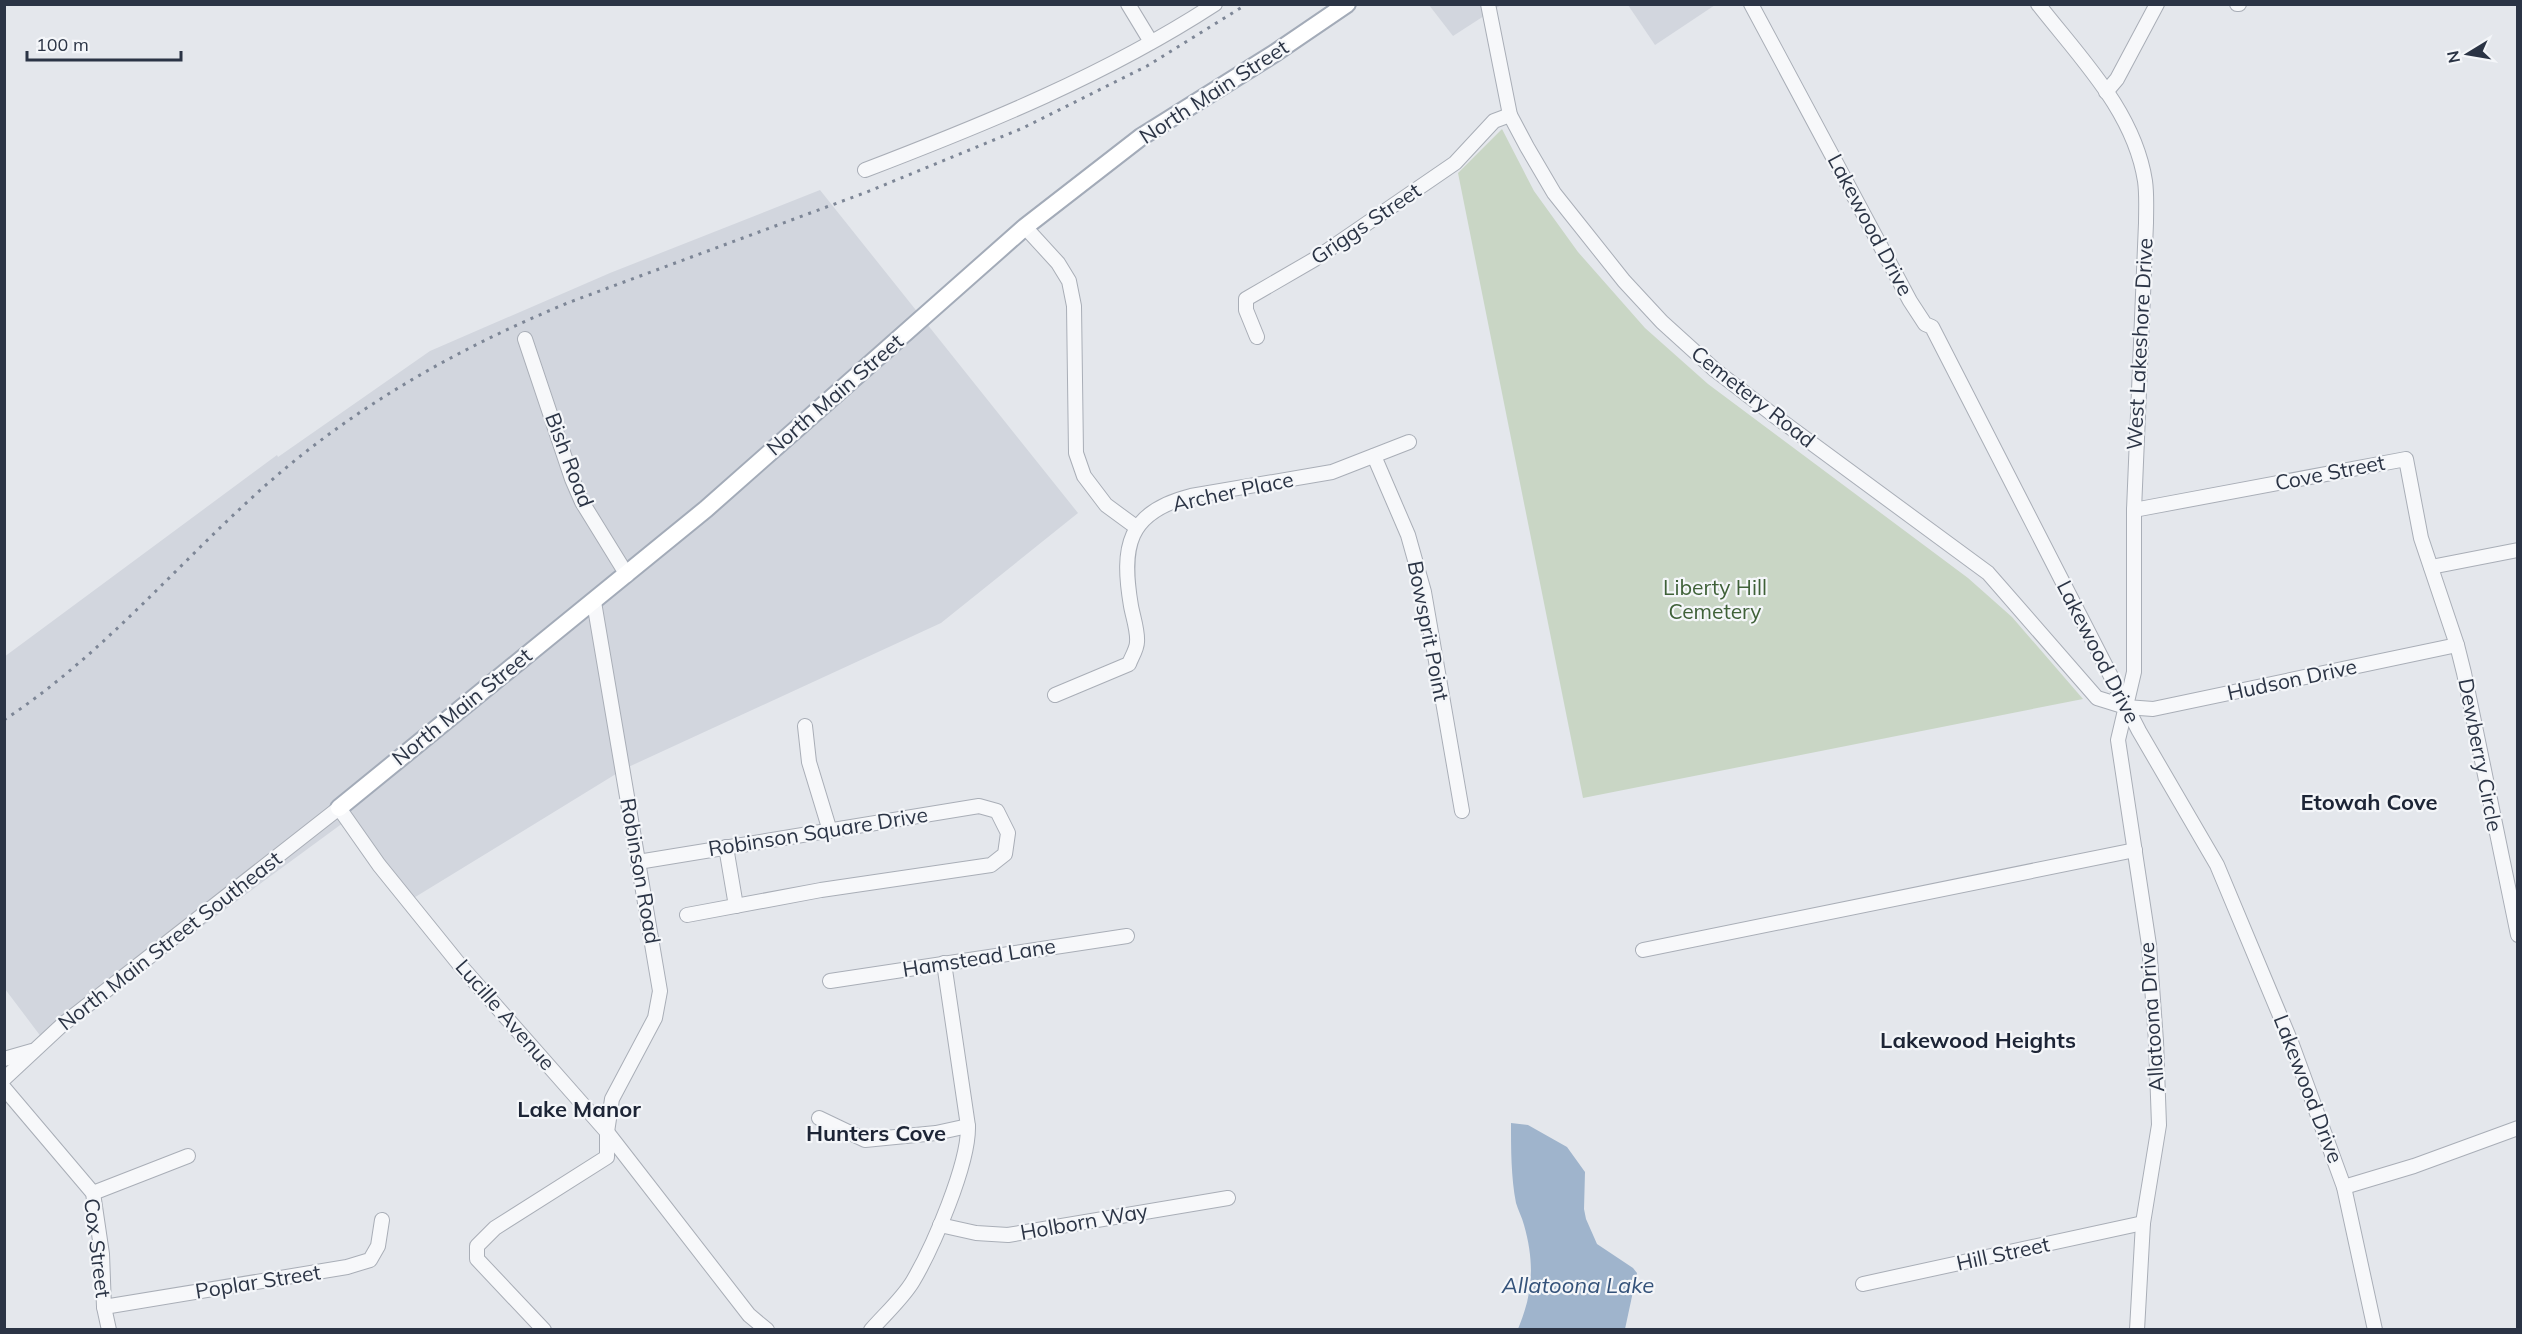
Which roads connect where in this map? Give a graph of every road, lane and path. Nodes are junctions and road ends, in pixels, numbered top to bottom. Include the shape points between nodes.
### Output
1 (1128, 4) edge
2 (1215, 4) edge
3 (1347, 4) edge
4 (1488, 4) edge
5 (1751, 4) edge
6 (2038, 4) edge
7 (2157, 4) edge
8 (1151, 42) junction
9 (2106, 92) junction
10 (1510, 115) junction
11 (865, 170) dead end
12 (1025, 227) junction
13 (1257, 337) dead end
14 (525, 339) dead end
15 (1409, 442) dead end
16 (1374, 456) junction
17 (2134, 510) junction
18 (1136, 527) junction
19 (2517, 550) edge
20 (2431, 567) junction
21 (627, 575) junction
22 (594, 602) junction
23 (2457, 645) junction
24 (1055, 696) dead end
25 (2126, 706) junction
26 (805, 726) dead end
27 (339, 808) junction
28 (1462, 811) dead end
29 (830, 831) junction
30 (726, 847) junction
31 (2135, 850) junction
32 (638, 862) junction
33 (736, 906) junction
34 (687, 915) dead end
35 (2517, 935) edge
36 (1127, 936) dead end
37 (1642, 950) dead end
38 (944, 963) junction
39 (830, 981) dead end
40 (32, 1051) junction
41 (4, 1059) edge
42 (4, 1079) edge
43 (4, 1088) edge
44 (819, 1118) dead end
45 (968, 1126) junction
46 (2517, 1128) edge
47 (607, 1132) junction
48 (188, 1156) dead end
49 (2344, 1187) junction
50 (93, 1193) junction
51 (1228, 1198) dead end
52 (382, 1220) dead end
53 (2143, 1223) junction
54 (940, 1225) junction
55 (1863, 1284) dead end
56 (104, 1307) junction
57 (109, 1329) edge
58 (544, 1329) edge
59 (767, 1329) edge
60 (872, 1329) edge
61 (2137, 1329) edge
62 (2375, 1329) edge

1 - 8 street
2 - 8 street
3 - 12 main road, North Main Street via 1141,137
4 - 10 street, Cemetery Road
5 - 25 street, Lakewood Drive via 1910,301 1925,324 1932,327 1961,381
6 - 9 street, West Lakeshore Drive
7 - 9 street
8 - 11 street via 988,122
9 - 17 street, West Lakeshore Drive via 2126,120 2145,182
10 - 13 street, Griggs Street via 1494,121 1455,163 1315,259 1246,299 1246,310
10 - 25 street, Cemetery Road via 1554,193 1623,281 1662,322 1772,414 1988,573 2097,698
12 - 18 street via 1069,281 1074,306 1076,453 1084,476 1106,505
12 - 21 main road, North Main Street
14 - 21 street, Bish Road via 572,479
15 - 16 street, Archer Place
16 - 18 street, Archer Place via 1332,472 1174,500
16 - 28 street, Bowsprit Point via 1408,535 1424,592
17 - 20 street, Cove Street via 2406,459 2421,538
17 - 25 street, West Lakeshore Drive via 2134,672
18 - 24 street via 1126,574 1137,643 1129,664
19 - 20 street
20 - 23 street, Cove Street
21 - 22 main road, North Main Street
22 - 27 main road, North Main Street
22 - 32 street, Robinson Road
23 - 25 street, Hudson Drive via 2153,709
23 - 35 street, Dewberry Circle
25 - 31 street, Allatoona Drive via 2118,740
25 - 49 street, Lakewood Drive via 2217,865 2291,1042
26 - 29 street via 809,762
27 - 40 street, North Main Street Southeast
27 - 47 street, Lucille Avenue via 459,964
29 - 30 street, Robinson Square Drive
29 - 33 street, Robinson Square Drive via 979,806 997,810 1008,833 1005,854 991,865
30 - 32 street, Robinson Square Drive
30 - 33 street
31 - 37 street
31 - 53 street, Allatoona Drive via 2149,945 2159,1125
32 - 47 street, Robinson Road via 660,991 655,1018 612,1099
33 - 34 street
36 - 38 street, Hamstead Lane
38 - 39 street, Hamstead Lane
38 - 45 street
40 - 41 street
40 - 42 street, North Main Street Southeast
43 - 50 street, Cox Street
44 - 45 street via 865,1140
45 - 54 street via 968,1143
46 - 49 street via 2414,1167
47 - 58 street, Robinson Road via 607,1157 495,1228 477,1246 477,1259
47 - 59 street, Lucille Avenue via 749,1315
48 - 50 street
49 - 62 street, Lakewood Drive
50 - 56 street, Cox Street via 102,1254
51 - 54 street, Holborn Way via 1008,1235
52 - 56 street, Poplar Street via 378,1246 370,1260
53 - 55 street, Hill Street
53 - 61 street, Allatoona Drive
54 - 60 street via 912,1283
56 - 57 street, Cox Street

